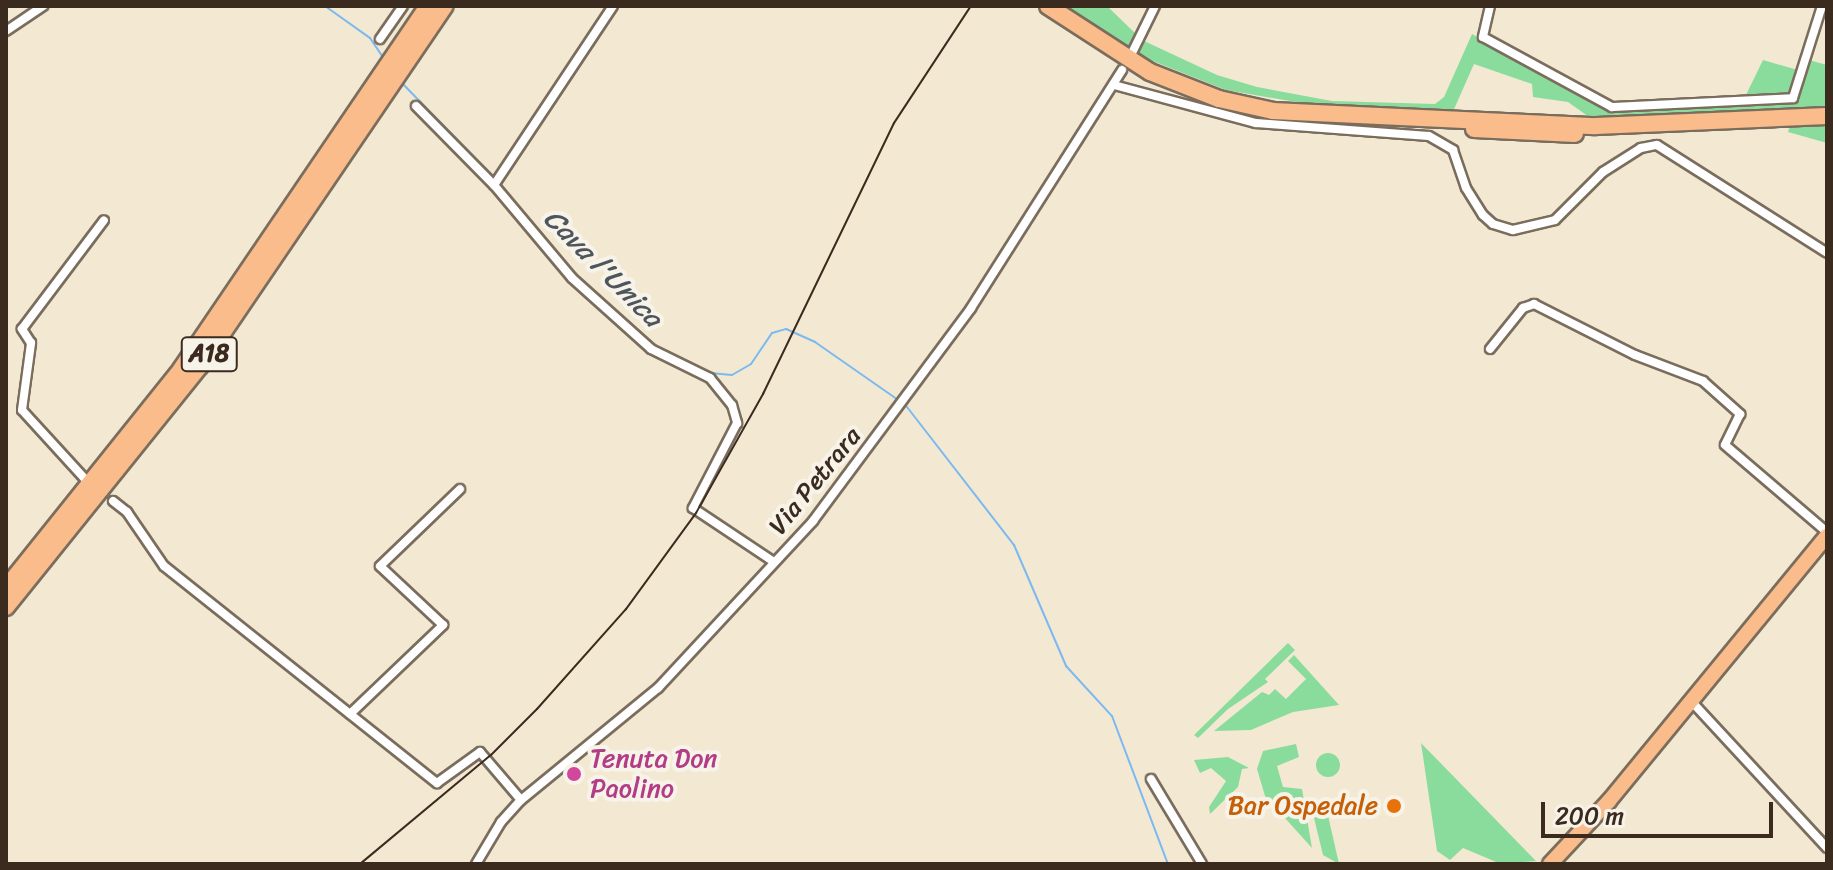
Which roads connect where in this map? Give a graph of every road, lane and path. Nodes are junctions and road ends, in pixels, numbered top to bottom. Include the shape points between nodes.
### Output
1 (43, 6) edge
2 (403, 6) edge
3 (428, 6) edge
4 (445, 6) edge
5 (613, 6) edge
6 (1048, 6) edge
7 (1155, 6) edge
8 (1490, 6) edge
9 (1822, 6) edge
10 (6, 31) edge
11 (380, 39) dead end
12 (1132, 53) dead end
13 (399, 62) junction
14 (1122, 70) dead end
15 (388, 79) junction
16 (1114, 85) junction
17 (416, 106) dead end
18 (1827, 119) edge
19 (1417, 121) junction
20 (494, 185) junction
21 (104, 220) dead end
22 (1827, 253) edge
23 (1490, 349) dead end
24 (85, 479) dead end
25 (460, 489) dead end
26 (113, 501) dead end
27 (1827, 534) edge
28 (774, 562) junction
29 (6, 588) edge
30 (6, 607) edge
31 (1691, 701) junction
32 (350, 714) junction
33 (1151, 779) dead end
34 (521, 800) junction
35 (1569, 842) junction
36 (1827, 848) edge
37 (476, 864) edge
38 (1202, 864) edge
39 (1540, 864) edge
40 (1550, 864) edge

1 - 10 street
2 - 11 street
3 - 13 highway
4 - 13 highway
5 - 20 street
6 - 19 highway via 1135,65 1219,99 1308,115
7 - 12 street
8 - 9 street via 1483,37 1612,107 1793,98
13 - 15 highway
14 - 16 street, Via Petrara
15 - 29 highway, A18 via 182,368
15 - 30 highway, A18 via 200,366
16 - 22 street via 1256,123 1429,136 1453,150 1466,188 1483,215 1513,230 1555,220 1603,172 1641,148 1657,145
16 - 28 street, Via Petrara via 971,308 813,521
17 - 20 street
18 - 19 highway via 1596,126
18 - 19 highway via 1553,136
20 - 28 street via 572,278 651,349 710,378 732,405 737,423 693,508
21 - 24 street via 22,329 31,343 22,410
23 - 27 street via 1523,308 1534,304 1635,355 1703,381 1740,414 1725,445
25 - 32 street via 380,566 443,625
26 - 32 street via 127,512 164,566
27 - 31 main road
28 - 34 street, Via Petrara via 658,688
31 - 35 main road
31 - 36 street
32 - 34 street via 437,783 480,752
33 - 38 street
34 - 37 street, Via Petrara
35 - 39 main road
35 - 40 main road

